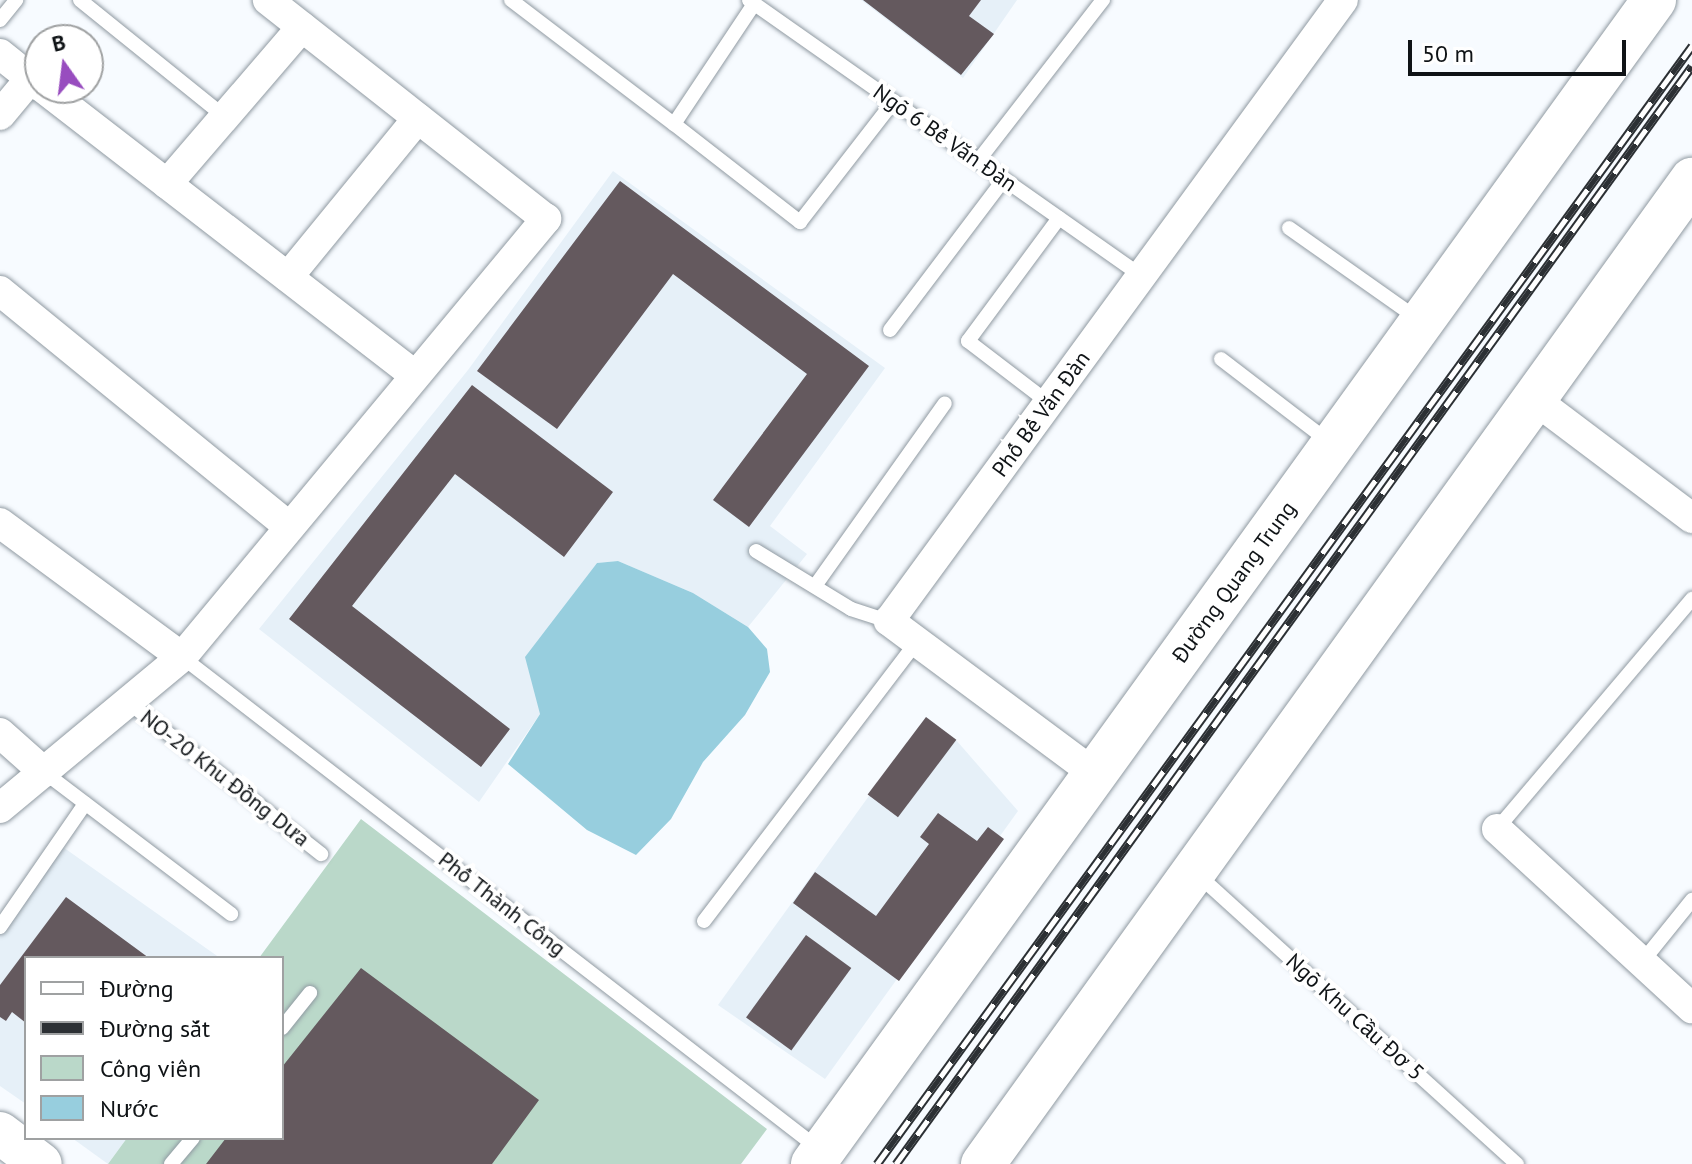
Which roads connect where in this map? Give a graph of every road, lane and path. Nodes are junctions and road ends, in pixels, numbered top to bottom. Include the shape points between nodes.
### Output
1 (16, 0) edge
2 (80, 0) edge
3 (268, 0) edge
4 (511, 0) edge
5 (1103, 0) edge
6 (1343, 0) edge
7 (1654, 0) edge
8 (751, 2) edge
9 (0, 20) edge
10 (302, 27) junction
11 (0, 54) edge
12 (24, 73) edge
13 (24, 95) edge
14 (893, 102) junction
15 (64, 104) edge
16 (0, 115) edge
17 (225, 117) junction
18 (418, 118) junction
19 (674, 124) junction
20 (978, 161) junction
21 (1004, 179) junction
22 (1692, 180) edge
23 (167, 184) junction
24 (1059, 218) junction
25 (1289, 228) dead end
26 (1141, 276) junction
27 (288, 277) junction
28 (0, 291) edge
29 (1421, 322) junction
30 (890, 330) dead end
31 (1221, 359) dead end
32 (412, 373) junction
33 (1534, 399) junction
34 (945, 403) dead end
35 (1049, 403) junction
36 (1333, 444) junction
37 (1692, 518) edge
38 (0, 523) edge
39 (286, 524) junction
40 (756, 551) dead end
41 (815, 586) junction
42 (1692, 599) edge
43 (889, 621) junction
44 (917, 641) junction
45 (182, 657) junction
46 (128, 702) junction
47 (0, 733) edge
48 (44, 772) junction
49 (1095, 774) junction
50 (85, 804) junction
51 (0, 808) edge
52 (1497, 829) joint
53 (321, 854) dead end
54 (1194, 871) junction
55 (1692, 900) edge
56 (231, 914) dead end
57 (704, 921) dead end
58 (0, 927) edge
59 (1642, 962) junction
60 (310, 993) dead end
61 (1692, 1008) edge
62 (284, 1026) edge
63 (0, 1133) edge
64 (191, 1140) edge
65 (818, 1158) edge
66 (41, 1164) edge
67 (171, 1164) edge
68 (983, 1164) edge
69 (1517, 1164) edge

1 - 9 lane
2 - 17 lane
3 - 10 street
4 - 19 lane
5 - 20 lane
6 - 26 street, Phố Bế Văn Đàn
7 - 29 highway, Đường Quang Trung
8 - 14 lane, Ngõ 6 Bế Văn Đàn
8 - 19 lane
10 - 17 street
10 - 18 street
11 - 12 street
13 - 16 street
14 - 19 lane via 800,222
14 - 20 lane, Ngõ 6 Bế Văn Đàn
15 - 23 street
17 - 23 street
18 - 27 street
18 - 32 street via 546,219
20 - 21 lane, Ngõ 6 Bế Văn Đàn
21 - 24 lane, Ngõ 6 Bế Văn Đàn
21 - 30 lane
22 - 33 highway
23 - 27 street
24 - 26 lane, Ngõ 6 Bế Văn Đàn
24 - 35 lane via 968,341
25 - 29 lane
26 - 35 street, Phố Bế Văn Đàn
27 - 32 street
28 - 39 street
29 - 36 highway, Đường Quang Trung
31 - 36 lane
32 - 39 street
33 - 37 street
33 - 54 highway
34 - 41 lane
35 - 43 street, Phố Bế Văn Đàn
36 - 49 highway, Đường Quang Trung
38 - 45 street
39 - 45 street
40 - 41 lane
41 - 43 lane via 851,609
42 - 52 lane
43 - 44 street
44 - 49 street
44 - 57 lane
45 - 46 street
45 - 65 lane, Phố Thành Công
46 - 48 street
46 - 53 lane, NO-20 Khu Đồng Dưa
47 - 48 street
48 - 50 lane
48 - 51 street
49 - 65 highway, Đường Quang Trung
50 - 56 lane
50 - 58 lane
52 - 59 street
54 - 68 highway
54 - 69 lane, Ngõ Khu Cầu Đơ 5
55 - 59 lane
59 - 61 street
60 - 62 lane
63 - 66 main road
64 - 67 lane

